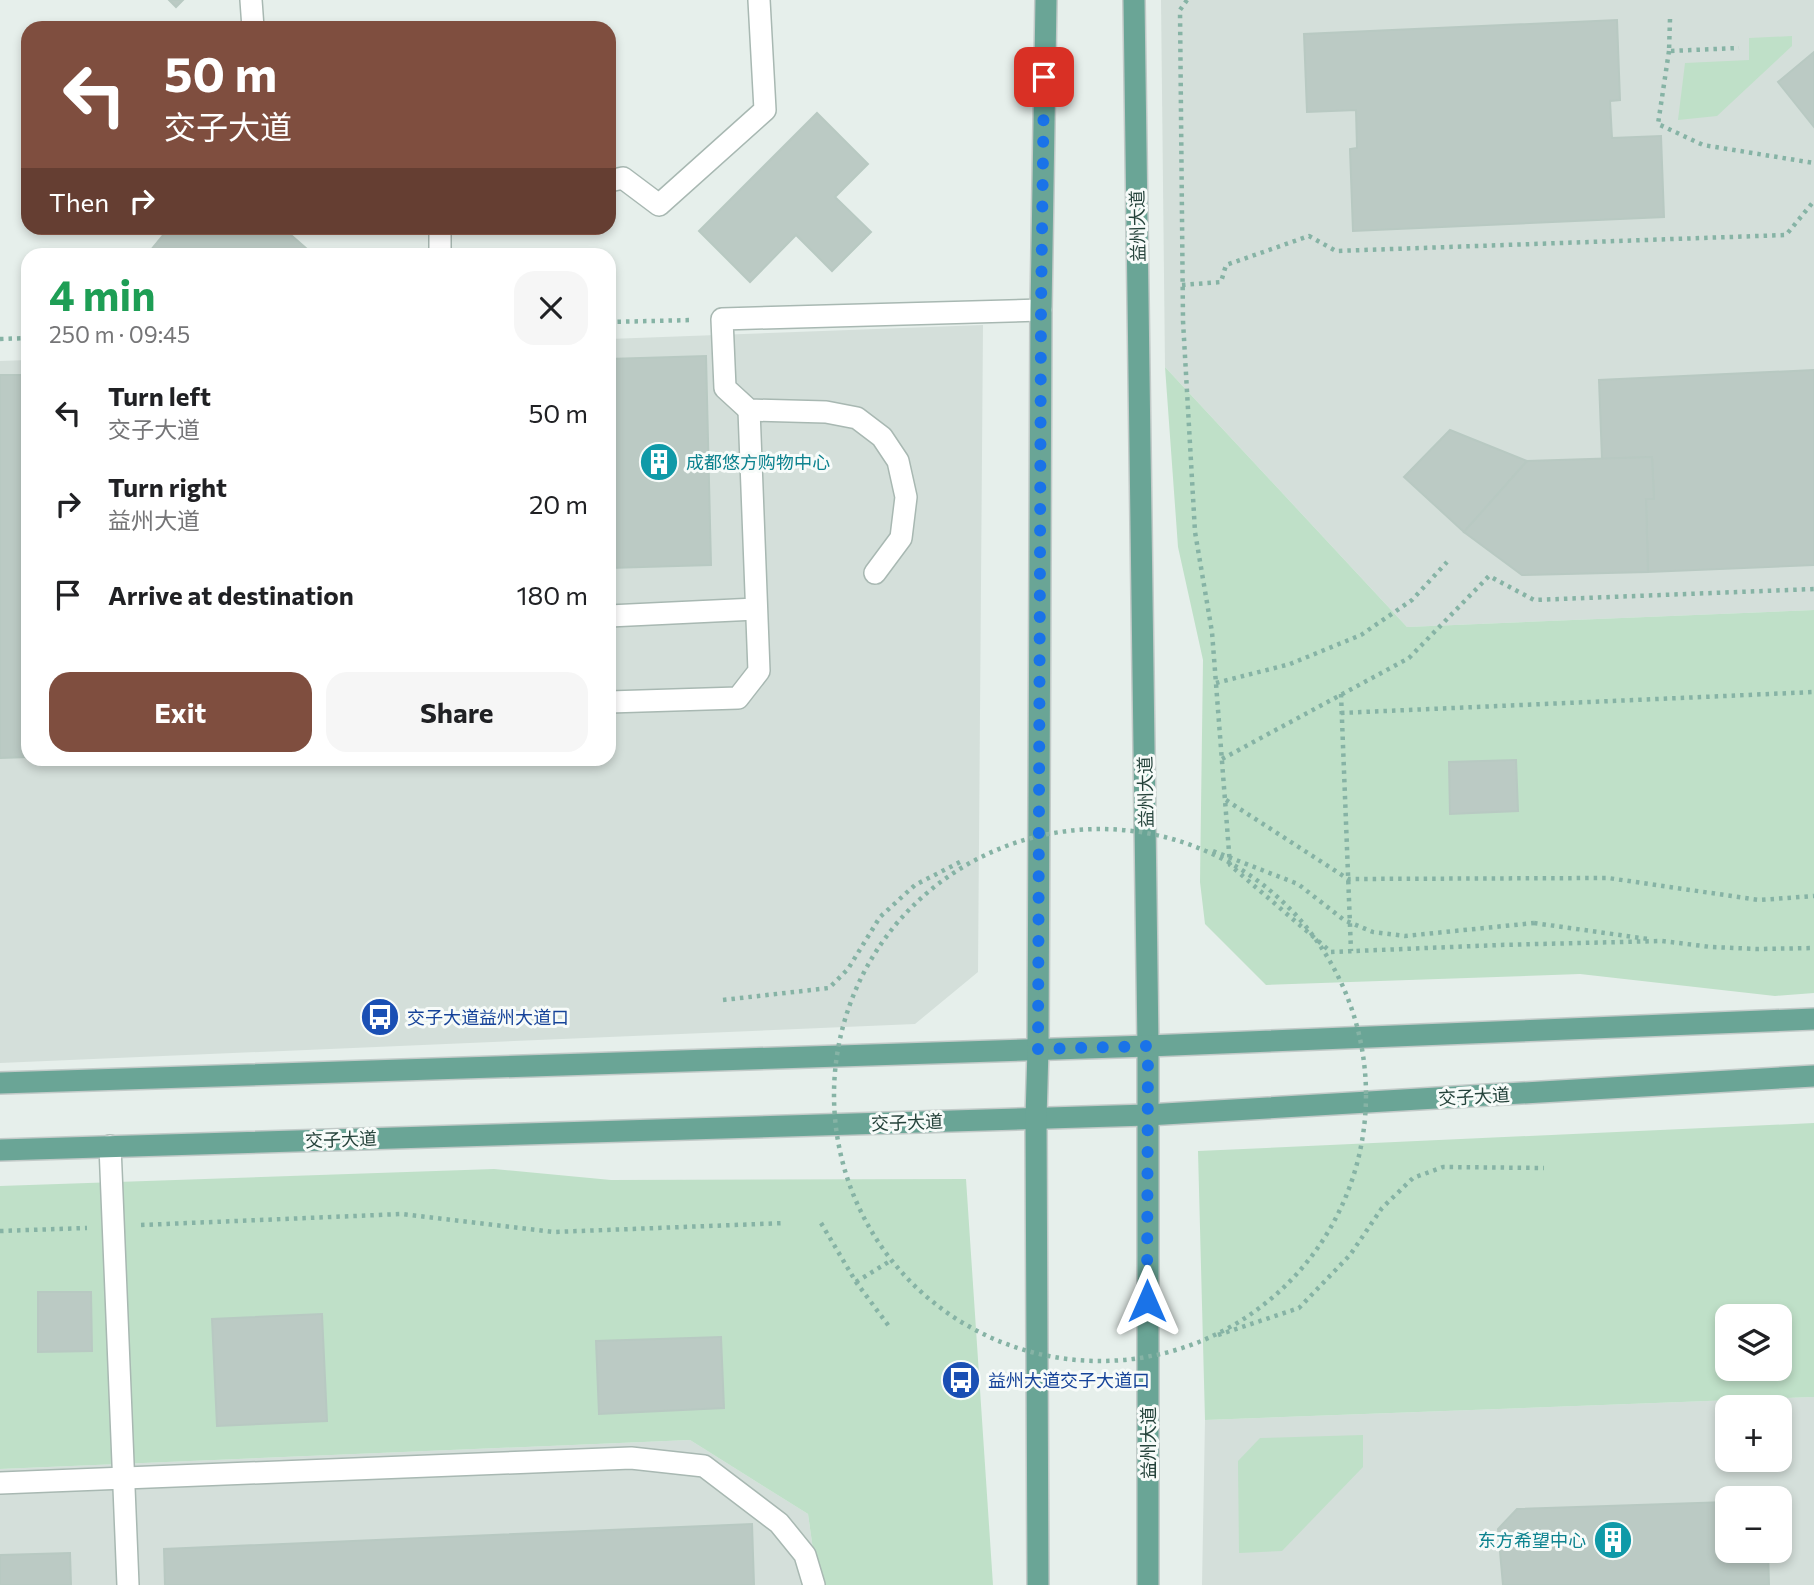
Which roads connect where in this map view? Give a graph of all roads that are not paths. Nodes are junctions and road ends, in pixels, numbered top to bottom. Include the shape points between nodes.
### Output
1 (251, 0) edge
2 (759, 0) edge
3 (1046, 0) edge
4 (1134, 0) edge
5 (252, 21) edge
6 (616, 180) edge
7 (1041, 310) junction
8 (749, 410) junction
9 (875, 573) dead end
10 (756, 609) junction
11 (616, 616) edge
12 (616, 702) edge
13 (1814, 1019) edge
14 (1148, 1046) junction
15 (1038, 1049) junction
16 (1814, 1076) edge
17 (0, 1083) edge
18 (1147, 1115) junction
19 (1036, 1118) junction
20 (110, 1146) junction
21 (0, 1150) edge
22 (124, 1477) junction
23 (0, 1483) edge
24 (128, 1585) edge
25 (814, 1585) edge
26 (1038, 1585) edge
27 (1148, 1585) edge

1 - 5 street
2 - 6 street via 765,110 659,205 623,178
3 - 7 main road
4 - 14 main road, 益州大道
7 - 8 street via 722,319 725,388
7 - 15 main road
8 - 9 street via 826,412 857,418 881,437 898,461 906,497 901,538
8 - 10 street
10 - 11 street
10 - 12 street via 759,671 738,698
13 - 14 main road
14 - 15 main road
14 - 18 main road, 益州大道
15 - 17 main road
15 - 19 main road
16 - 18 main road, 交子大道
18 - 19 main road, 交子大道
18 - 27 main road, 益州大道
19 - 20 main road, 交子大道
19 - 26 main road
20 - 21 main road, 交子大道
20 - 22 street
22 - 23 street
22 - 24 street
22 - 25 street via 631,1458 704,1466 779,1523 805,1555

